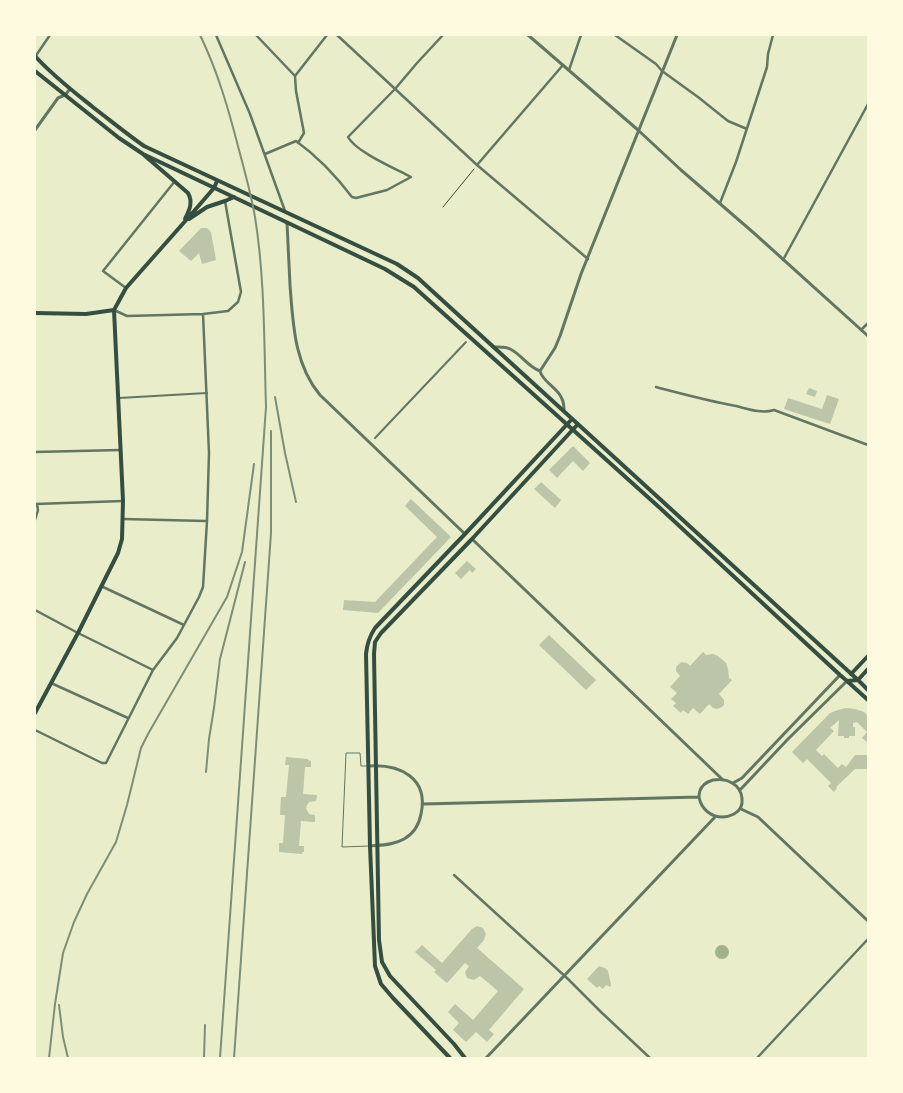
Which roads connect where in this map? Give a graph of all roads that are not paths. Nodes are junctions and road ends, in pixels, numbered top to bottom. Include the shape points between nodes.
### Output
1 (50, 35) edge
2 (216, 35) edge
3 (256, 35) edge
4 (327, 35) edge
5 (337, 35) edge
6 (443, 35) edge
7 (528, 35) edge
8 (581, 35) edge
9 (615, 35) edge
10 (677, 35) edge
11 (773, 35) edge
12 (35, 57) edge
13 (563, 65) junction
14 (568, 70) junction
15 (35, 71) edge
16 (662, 71) junction
17 (295, 76) junction
18 (70, 89) junction
19 (395, 89) junction
20 (65, 95) junction
21 (868, 104) edge
22 (747, 129) junction
23 (35, 130) edge
24 (638, 130) junction
25 (298, 142) junction
26 (143, 154) junction
27 (265, 154) junction
28 (478, 164) junction
29 (175, 181) junction
30 (217, 181) junction
31 (214, 188) junction
32 (234, 197) junction
33 (225, 202) junction
34 (720, 204) junction
35 (285, 211) junction
36 (183, 223) junction
37 (287, 223) junction
38 (588, 259) junction
39 (783, 260) junction
40 (126, 288) junction
41 (114, 310) junction
42 (35, 313) edge
43 (203, 314) junction
44 (868, 322) edge
45 (861, 330) junction
46 (868, 336) edge
47 (466, 342) dead end
48 (493, 347) junction
49 (540, 371) junction
50 (656, 387) dead end
51 (207, 393) junction
52 (118, 398) junction
53 (564, 411) junction
54 (572, 419) junction
55 (567, 424) junction
56 (578, 424) junction
57 (573, 430) junction
58 (375, 438) dead end
59 (868, 445) edge
60 (120, 450) junction
61 (35, 452) edge
62 (123, 501) junction
63 (36, 504) edge
64 (123, 519) junction
65 (35, 520) edge
66 (207, 521) junction
67 (465, 534) junction
68 (472, 538) junction
69 (101, 586) junction
70 (35, 610) edge
71 (184, 625) junction
72 (78, 633) junction
73 (868, 656) edge
74 (868, 669) edge
75 (153, 670) junction
76 (851, 674) junction
77 (840, 676) junction
78 (847, 680) junction
79 (858, 680) junction
80 (51, 683) junction
81 (868, 690) edge
82 (868, 700) edge
83 (35, 713) edge
84 (128, 718) junction
85 (35, 730) edge
86 (369, 766) junction
87 (376, 766) junction
88 (723, 780) junction
89 (733, 783) junction
90 (740, 790) junction
91 (699, 797) junction
92 (423, 804) junction
93 (741, 809) junction
94 (715, 816) junction
95 (377, 845) junction
96 (370, 846) junction
97 (454, 875) dead end
98 (868, 921) edge
99 (868, 939) edge
100 (564, 976) junction
101 (450, 1058) edge
102 (465, 1058) edge
103 (486, 1058) edge
104 (650, 1058) edge
105 (757, 1058) edge

1 - 12 street
2 - 27 street
3 - 17 street
4 - 17 street
5 - 19 street
6 - 19 street
7 - 13 street
8 - 14 street
9 - 16 street
10 - 16 street
11 - 22 street via 767,67
12 - 18 main road
13 - 14 street
13 - 28 street
14 - 24 street
15 - 20 main road
16 - 22 street via 728,121
16 - 24 street
17 - 25 street via 304,133
18 - 20 street
18 - 30 main road via 144,146
19 - 25 street via 348,137 362,150 411,177 399,185 352,197 339,180
19 - 28 street
20 - 23 street via 58,98
20 - 26 main road
21 - 39 street
22 - 34 street
24 - 34 street
24 - 38 street
25 - 27 street
26 - 29 main road
26 - 31 main road
27 - 35 street
28 - 38 street
29 - 36 main road via 191,200 191,208
29 - 40 street via 103,271
30 - 31 main road
30 - 35 main road
31 - 32 main road
31 - 36 main road
32 - 33 main road
32 - 37 main road
33 - 36 main road via 207,207
33 - 43 street via 241,292 238,302 228,311
34 - 39 street
35 - 48 main road via 402,267
36 - 40 main road
37 - 55 main road via 385,269 414,287
37 - 67 street via 294,334 308,376 318,392
38 - 49 street via 555,348
39 - 45 street
40 - 41 main road
41 - 42 main road via 86,314
41 - 43 street via 127,316
41 - 52 main road
43 - 51 street
44 - 45 street
45 - 46 street
47 - 58 street
48 - 49 street via 510,349
48 - 53 main road
49 - 53 street via 562,396
50 - 59 street via 754,410 774,410
51 - 52 street
51 - 66 street
52 - 60 main road
53 - 54 main road
54 - 55 main road
54 - 56 main road
55 - 57 main road
55 - 67 main road
56 - 57 main road
56 - 76 main road
57 - 68 main road
57 - 77 main road
60 - 61 street
60 - 62 main road
62 - 63 street
62 - 64 main road
63 - 65 street
64 - 66 street
64 - 69 main road via 118,553
66 - 71 street via 203,587
67 - 68 main road
67 - 86 main road via 369,637 366,654
68 - 87 main road via 375,642
68 - 88 street
69 - 71 street
69 - 72 main road
70 - 72 street
71 - 75 street
72 - 75 street
72 - 80 main road
73 - 76 main road
74 - 79 main road
75 - 84 street
76 - 77 main road
76 - 79 main road
77 - 78 main road
77 - 89 street via 742,778
78 - 79 main road
78 - 82 main road
78 - 90 street
79 - 81 main road
80 - 83 main road
80 - 84 street
84 - 85 street via 106,763
86 - 87 street
86 - 96 main road
86 - 96 lane via 361,766 360,753 346,753 342,847
87 - 92 street via 405,772 419,786
87 - 95 main road
88 - 89 street
88 - 91 street via 707,782
89 - 90 street
90 - 93 street
91 - 92 street
91 - 94 street via 705,810
92 - 95 street via 420,821 410,834 403,840
93 - 94 street via 729,817
93 - 98 street via 758,817
94 - 100 street
95 - 96 street
95 - 102 main road via 382,962 395,982
96 - 101 main road via 376,971 381,984
97 - 100 street
99 - 105 street
100 - 103 street
100 - 104 street

